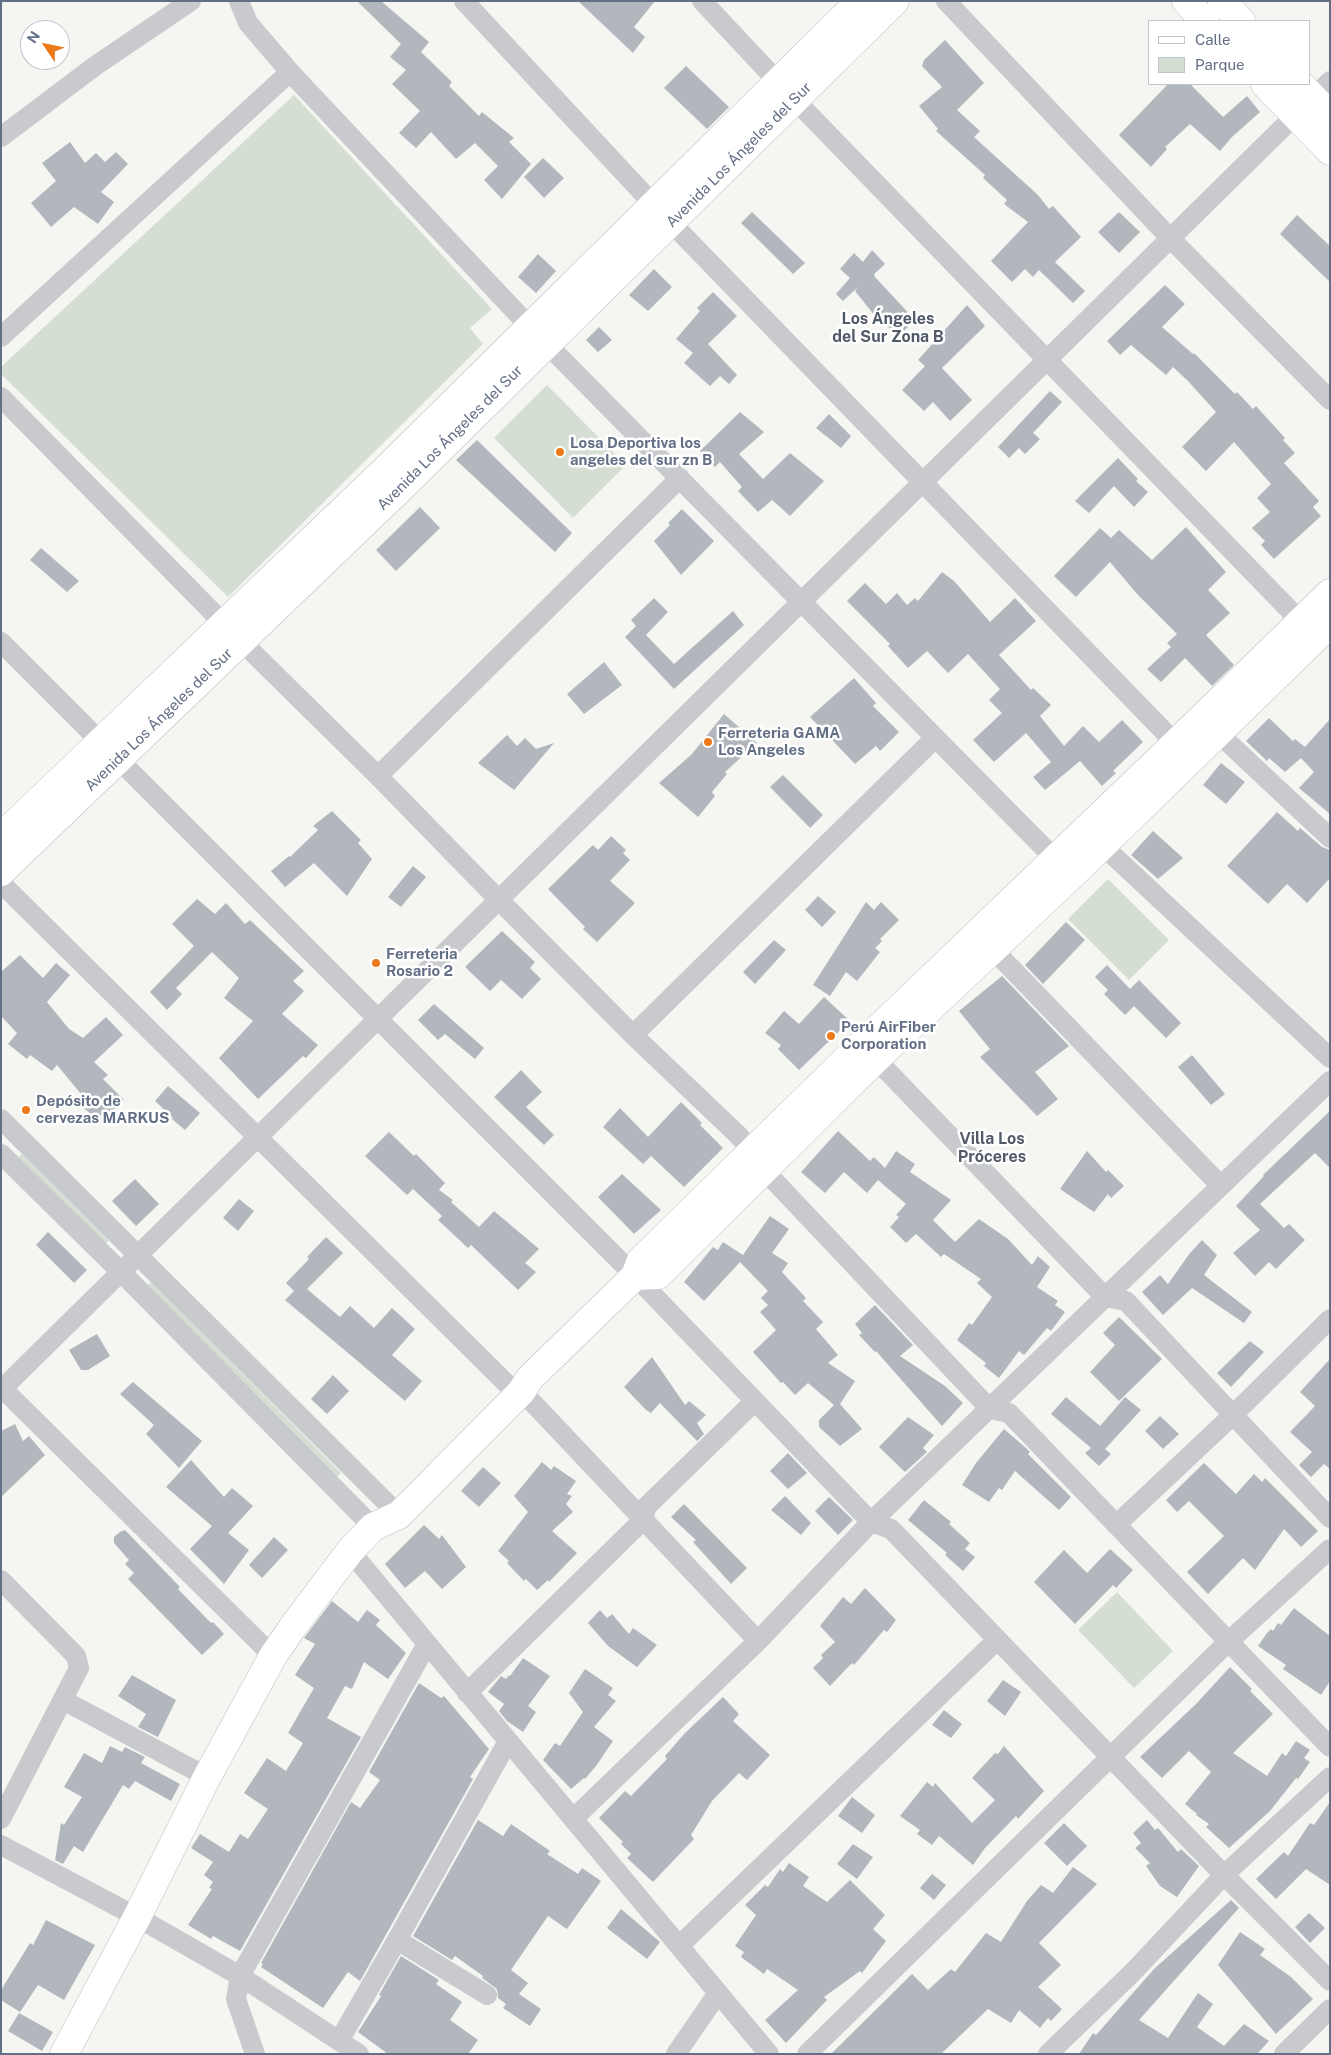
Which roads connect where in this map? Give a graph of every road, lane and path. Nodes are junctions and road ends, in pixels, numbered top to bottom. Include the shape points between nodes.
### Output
1 (191, 1) edge
2 (239, 1) edge
3 (464, 1) edge
4 (702, 1) edge
5 (860, 1) edge
6 (895, 1) edge
7 (946, 1) edge
8 (1186, 1) edge
9 (1222, 1) edge
10 (1204, 20) edge
11 (1240, 20) edge
12 (290, 72) junction
13 (1268, 85) edge
14 (787, 92) junction
15 (1314, 99) edge
16 (1, 137) edge
17 (1330, 151) edge
18 (663, 214) junction
19 (1171, 239) junction
20 (538, 335) junction
21 (1, 337) edge
22 (1048, 359) junction
23 (1, 397) edge
24 (1330, 400) edge
25 (680, 478) junction
26 (924, 482) junction
27 (1330, 593) edge
28 (801, 601) junction
29 (1315, 627) edge
30 (233, 632) junction
31 (1, 642) edge
32 (1218, 733) junction
33 (935, 738) junction
34 (109, 750) junction
35 (1184, 751) junction
36 (378, 776) junction
37 (1, 837) edge
38 (1330, 838) edge
39 (1102, 846) junction
40 (1063, 867) junction
41 (1, 872) edge
42 (1, 883) edge
43 (498, 899) junction
44 (986, 941) junction
45 (377, 1019) junction
46 (633, 1035) junction
47 (869, 1051) junction
48 (1330, 1058) edge
49 (1330, 1081) edge
50 (4, 1127) edge
51 (258, 1136) junction
52 (1, 1154) edge
53 (758, 1161) junction
54 (1221, 1186) junction
55 (138, 1256) junction
56 (121, 1272) junction
57 (635, 1276) junction
58 (1105, 1298) junction
59 (1330, 1319) edge
60 (2, 1389) edge
61 (521, 1392) junction
62 (755, 1401) junction
63 (990, 1409) junction
64 (1234, 1414) junction
65 (398, 1515) junction
66 (1330, 1518) edge
67 (644, 1519) junction
68 (871, 1522) junction
69 (1116, 1525) junction
70 (373, 1528) junction
71 (1330, 1549) edge
72 (350, 1551) junction
73 (1, 1580) edge
74 (997, 1640) junction
75 (758, 1641) junction
76 (1228, 1642) junction
77 (427, 1644) junction
78 (274, 1656) junction
79 (467, 1693) junction
80 (63, 1700) junction
81 (508, 1741) junction
82 (1330, 1747) edge
83 (1111, 1757) junction
84 (207, 1777) junction
85 (1330, 1777) edge
86 (2, 1812) edge
87 (573, 1819) junction
88 (1, 1846) edge
89 (1224, 1876) junction
90 (137, 1917) junction
91 (397, 1940) junction
92 (679, 1946) junction
93 (240, 1976) junction
94 (1330, 1981) edge
95 (718, 1993) junction
96 (488, 1995) dead end
97 (1330, 2009) edge
98 (339, 2041) junction
99 (64, 2054) edge
100 (255, 2054) edge
101 (359, 2054) edge
102 (676, 2054) edge
103 (769, 2054) edge
104 (807, 2054) edge
105 (1048, 2054) edge
106 (1284, 2054) edge

1 - 16 street via 95,66
2 - 12 street via 248,23
3 - 18 street
4 - 14 street
5 - 14 street, Avenida Los Ángeles del Sur
6 - 14 street, Avenida Los Ángeles del Sur
7 - 19 street
8 - 10 street
9 - 11 street
12 - 20 street
12 - 21 street
13 - 15 street
14 - 18 street, Avenida Los Ángeles del Sur
14 - 22 street
15 - 17 street
15 - 19 street
18 - 20 street, Avenida Los Ángeles del Sur
18 - 26 street
19 - 22 street
19 - 24 street
20 - 25 street
20 - 30 street, Avenida Los Ángeles del Sur
22 - 26 street
22 - 29 street
23 - 30 street
25 - 28 street
25 - 36 street
26 - 28 street
26 - 35 street
27 - 29 street
28 - 33 street
28 - 43 street
29 - 32 street
29 - 35 street
30 - 34 street, Avenida Los Ángeles del Sur
30 - 36 street
31 - 34 street
32 - 35 street
32 - 38 street
33 - 40 street
33 - 46 street
34 - 37 street
34 - 41 street, Avenida Los Ángeles del Sur
34 - 45 street
35 - 39 street
35 - 40 street
36 - 43 street
39 - 40 street
39 - 48 street
40 - 44 street
42 - 51 street
43 - 45 street
43 - 46 street
44 - 47 street
44 - 54 street
45 - 51 street
45 - 57 street
46 - 53 street via 738,1135
47 - 53 street
47 - 58 street
49 - 54 street
50 - 55 street
51 - 55 street
51 - 61 street via 508,1385
52 - 56 street
53 - 57 street via 642,1260
53 - 63 street
54 - 58 street
55 - 56 street
55 - 65 street
56 - 60 street
56 - 70 street
57 - 61 street via 530,1378
57 - 62 street
58 - 63 street
58 - 64 street via 1126,1300
59 - 64 street
60 - 78 street
61 - 65 street
61 - 67 street
62 - 67 street via 646,1507
62 - 68 street
63 - 68 street
63 - 69 street via 1008,1413
64 - 66 street
64 - 69 street
65 - 70 street
67 - 75 street
67 - 79 street
68 - 74 street via 892,1529
68 - 75 street
69 - 76 street
70 - 72 street
71 - 76 street
72 - 77 street
72 - 78 street
73 - 80 street via 76,1656 79,1668
74 - 83 street
74 - 92 street
75 - 87 street
76 - 82 street
76 - 83 street
77 - 79 street
77 - 93 street
78 - 84 street
79 - 81 street
80 - 84 street
80 - 86 street
81 - 87 street
81 - 91 street
83 - 89 street
83 - 104 street
84 - 90 street
85 - 89 street
87 - 92 street
88 - 90 street
89 - 94 street
89 - 105 street via 1133,1972
90 - 93 street
90 - 99 street
91 - 96 street
91 - 98 street
92 - 95 street
93 - 98 street
93 - 100 street via 236,1999
95 - 102 street
95 - 103 street
97 - 106 street
98 - 101 street

